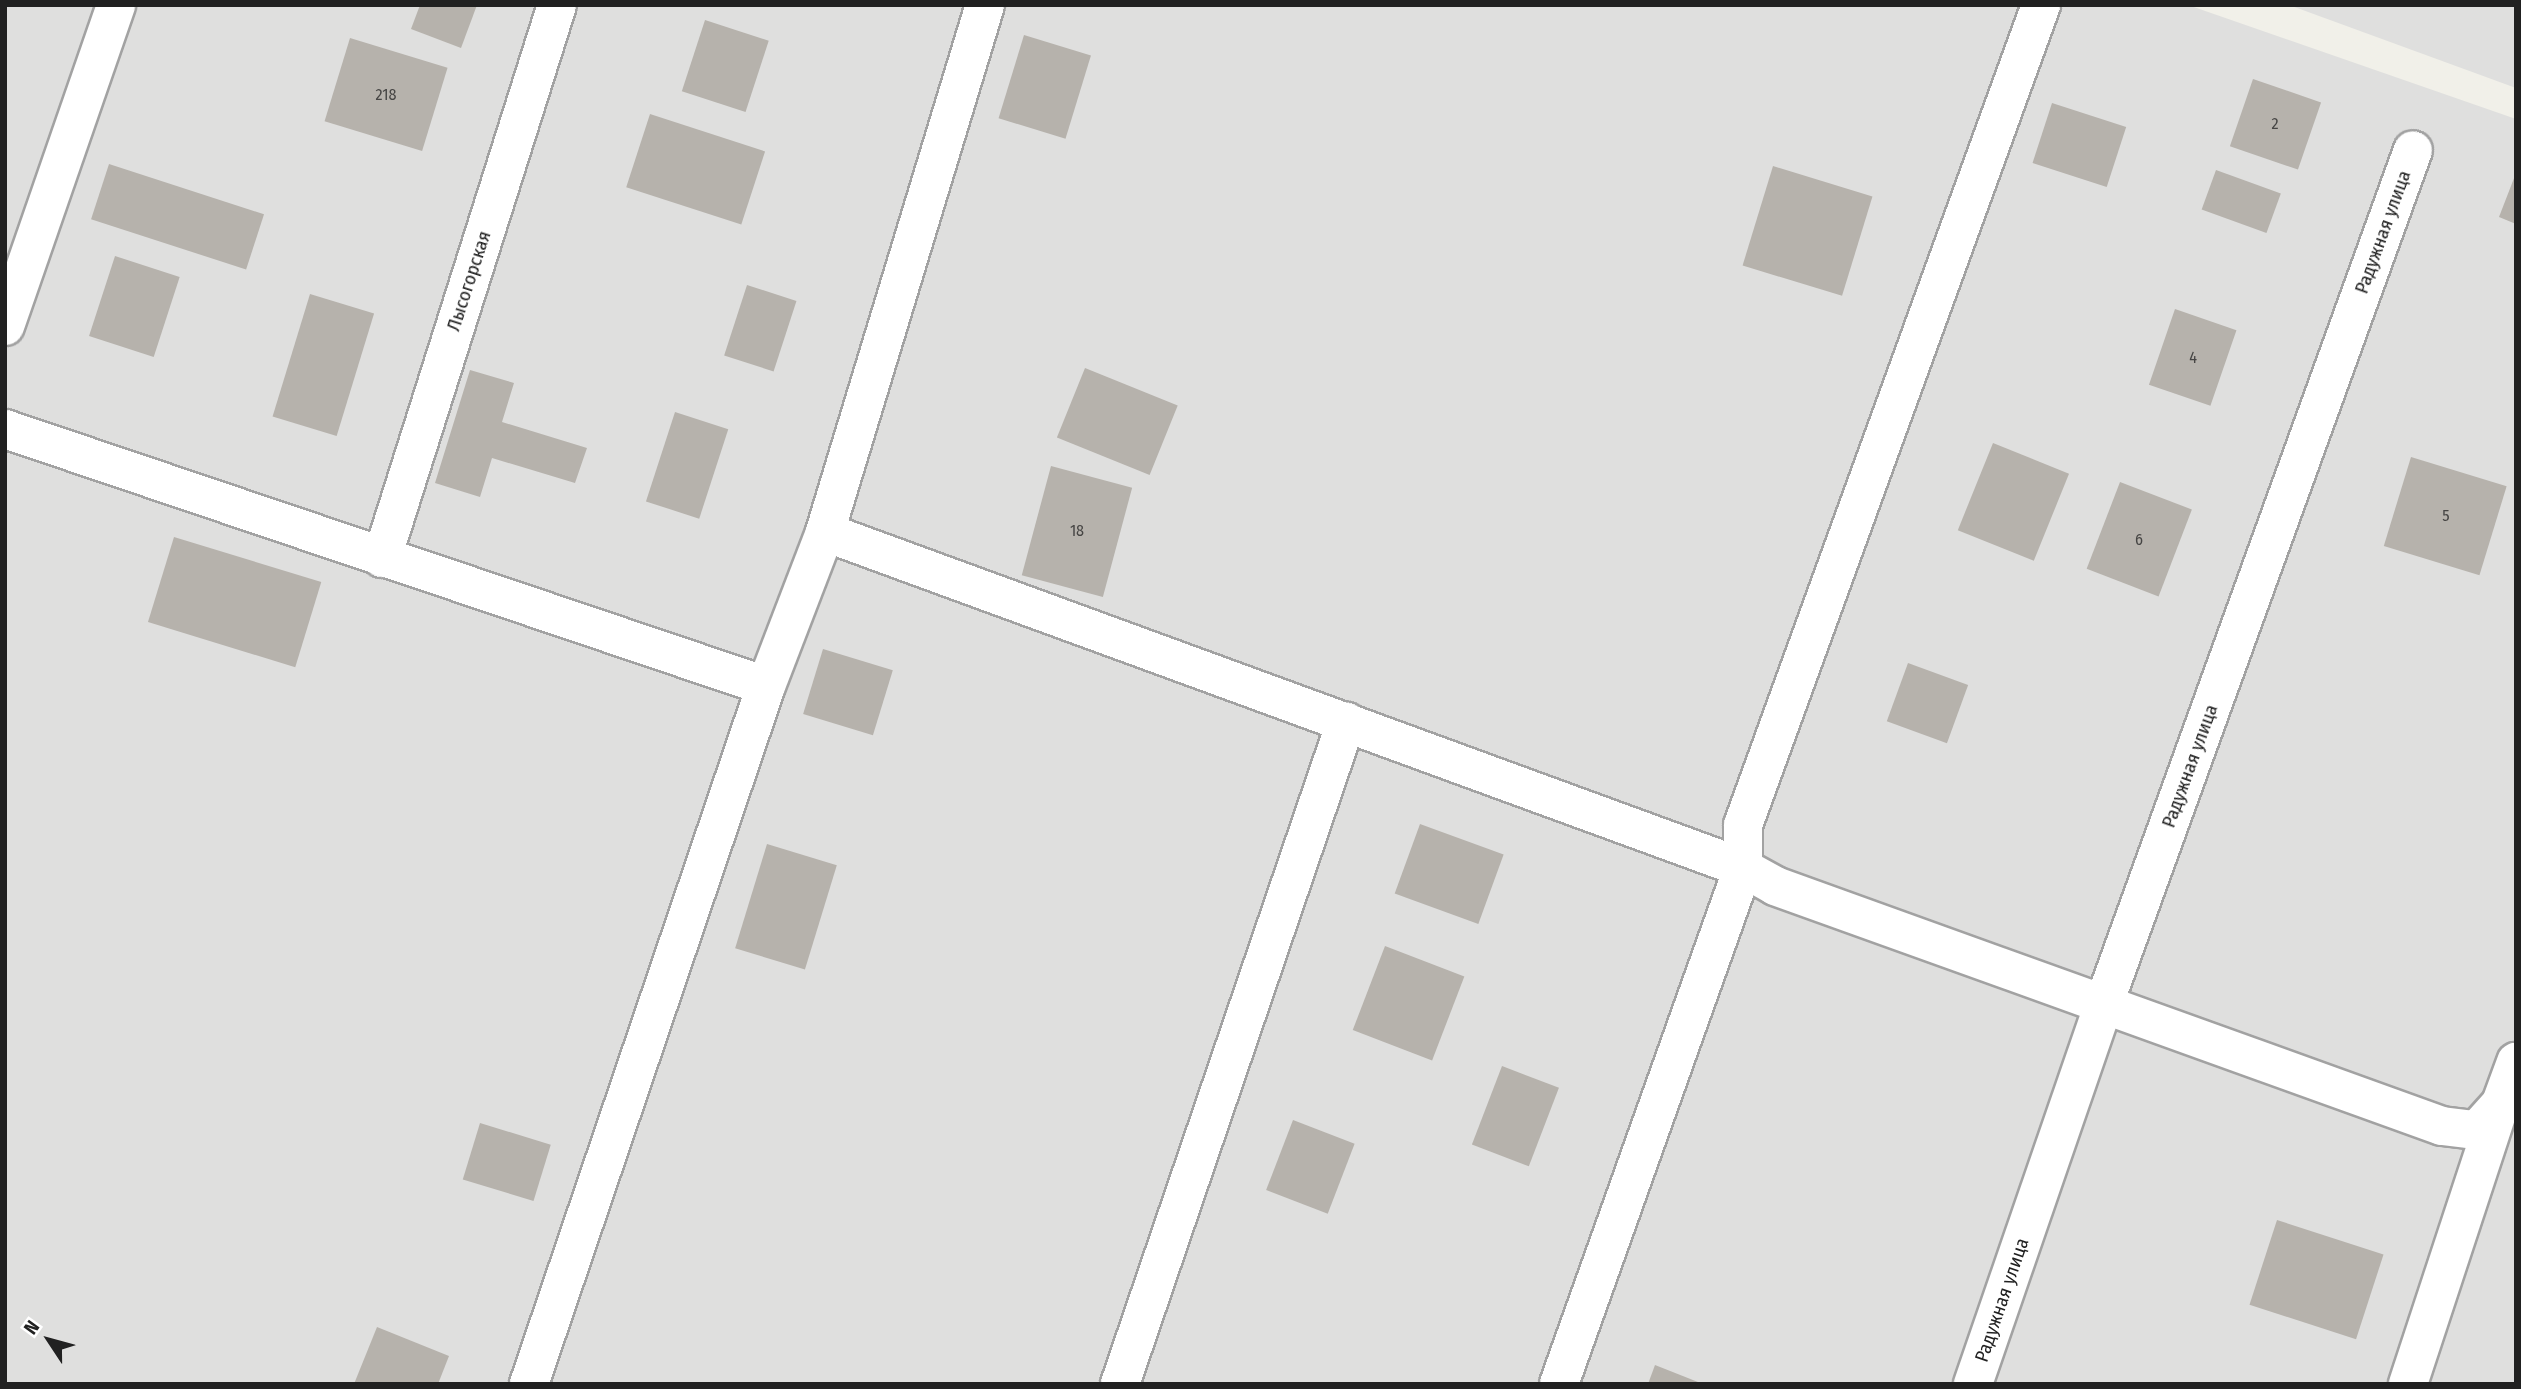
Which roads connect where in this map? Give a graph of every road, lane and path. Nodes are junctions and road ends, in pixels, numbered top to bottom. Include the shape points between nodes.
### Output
1 (116, 5) edge
2 (557, 5) edge
3 (985, 5) edge
4 (2041, 5) edge
5 (2413, 150) dead end
6 (5, 326) edge
7 (5, 429) edge
8 (825, 532) junction
9 (382, 558) junction
10 (766, 686) junction
11 (1346, 722) junction
12 (1743, 868) junction
13 (2103, 1006) junction
14 (2516, 1062) edge
15 (2508, 1106) edge
16 (529, 1384) edge
17 (1120, 1384) edge
18 (1559, 1384) edge
19 (1973, 1384) edge
20 (2408, 1384) edge

1 - 6 street
2 - 9 street, Лысогорская
3 - 8 street
4 - 12 street via 1743,825
5 - 13 street, Радужная улица
7 - 9 street
8 - 10 street
8 - 11 street
9 - 10 street
10 - 16 street
11 - 12 street
11 - 17 street
12 - 13 street via 1774,886
12 - 18 street
13 - 15 street via 2442,1126 2477,1130
13 - 19 street, Радужная улица
14 - 15 street
15 - 20 street

